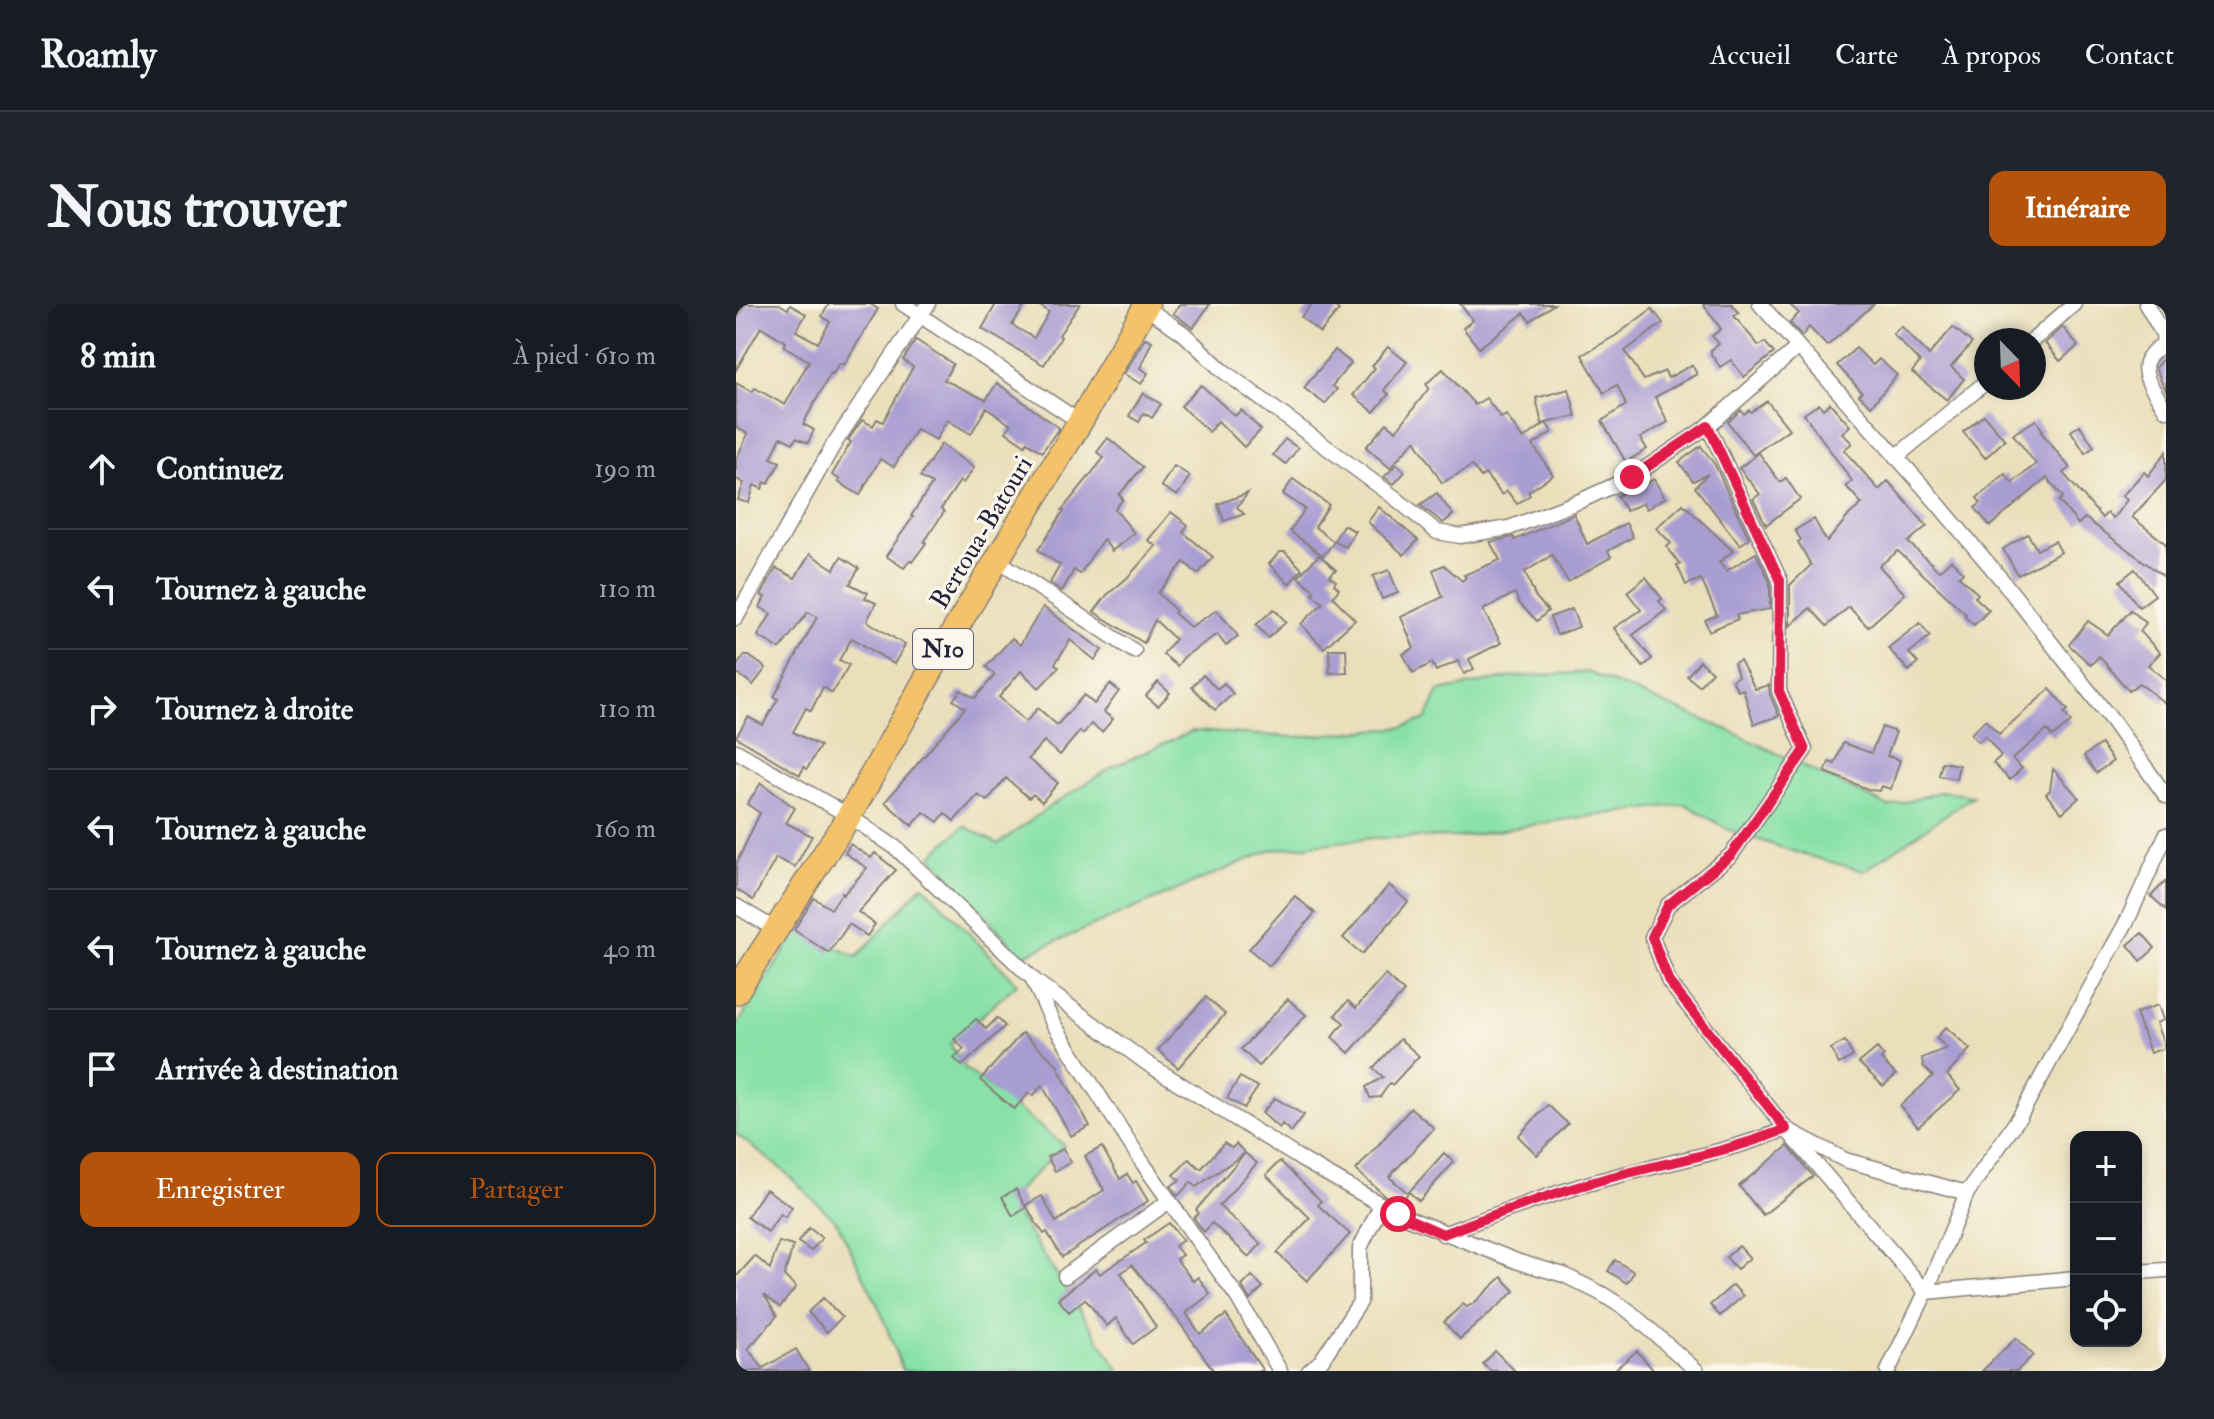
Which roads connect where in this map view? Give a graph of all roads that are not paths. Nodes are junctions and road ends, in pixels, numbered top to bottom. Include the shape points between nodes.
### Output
1 (903, 304) edge
2 (1760, 304) edge
3 (2074, 304) edge
4 (2146, 304) edge
5 (1146, 306) edge
6 (924, 310) edge
7 (2046, 329) edge
8 (1798, 347) junction
9 (1974, 392) edge
10 (2166, 410) edge
11 (1080, 422) junction
12 (1708, 426) junction
13 (1896, 457) junction
14 (997, 560) junction
15 (736, 618) edge
16 (1134, 651) dead end
17 (736, 751) edge
18 (2166, 796) edge
19 (849, 816) junction
20 (2166, 835) edge
21 (736, 906) edge
22 (776, 930) junction
23 (1032, 978) junction
24 (736, 992) edge
25 (1786, 1129) junction
26 (1967, 1193) junction
27 (1169, 1201) junction
28 (1381, 1205) junction
29 (1443, 1234) junction
30 (2166, 1270) edge
31 (2142, 1272) edge
32 (1065, 1276) dead end
33 (2070, 1279) edge
34 (1926, 1292) junction
35 (1280, 1371) edge
36 (1309, 1371) edge
37 (1697, 1371) edge
38 (1888, 1371) edge

1 - 6 street
2 - 8 street
3 - 7 street
4 - 10 street via 2164,343 2148,358 2146,373
5 - 11 highway, Bertoua-Batouri / N10
5 - 12 street via 1222,370 1437,532 1449,535 1509,528 1580,501 1632,477
6 - 11 street
6 - 15 street via 834,444
8 - 12 street
8 - 13 street
9 - 13 street
11 - 14 highway, Bertoua-Batouri / N10
12 - 25 street via 1780,580 1779,691 1805,750 1731,855 1668,905 1652,937 1669,982
13 - 18 street via 2002,580
14 - 16 street
14 - 19 highway, Bertoua-Batouri / N10
17 - 19 street
19 - 22 highway, Bertoua-Batouri / N10
19 - 23 street via 906,857
20 - 26 street via 2128,919 2027,1103
21 - 22 street
22 - 24 highway, Bertoua-Batouri / N10
23 - 27 street via 1053,1023
23 - 28 street via 1148,1064
25 - 26 street via 1845,1160
25 - 29 street via 1750,1144 1518,1206
25 - 34 street
26 - 34 street
27 - 32 street
27 - 35 street via 1238,1298
28 - 29 street
28 - 36 street via 1360,1248 1360,1302
29 - 37 street via 1564,1275 1602,1294
30 - 31 street
33 - 34 street
34 - 38 street

